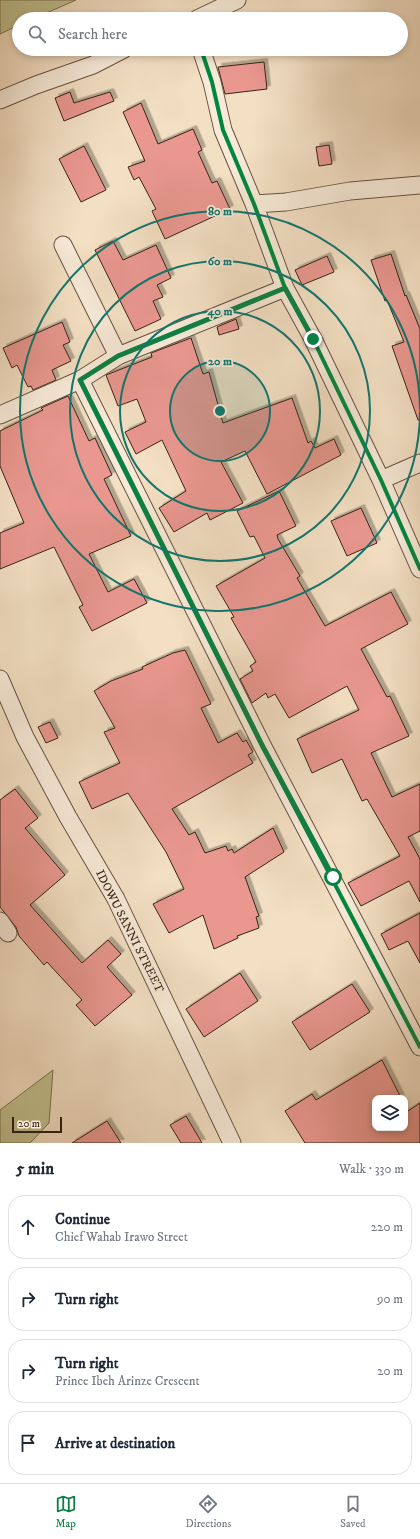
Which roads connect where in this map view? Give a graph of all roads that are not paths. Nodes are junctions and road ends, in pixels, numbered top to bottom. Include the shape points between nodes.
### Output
1 (237, 0) edge
2 (212, 12) edge
3 (110, 56) edge
4 (203, 56) edge
5 (0, 100) edge
6 (420, 185) edge
7 (254, 204) junction
8 (63, 245) dead end
9 (285, 288) junction
10 (118, 356) junction
11 (80, 380) junction
12 (0, 415) edge
13 (420, 463) edge
14 (381, 480) junction
15 (420, 569) edge
16 (0, 679) edge
17 (420, 1047) edge
18 (232, 1143) edge

1 - 2 street
3 - 5 street
4 - 7 street via 223,130
6 - 7 street
7 - 9 street
8 - 10 street
9 - 10 street
9 - 14 street via 313,339
10 - 11 street
11 - 12 street
11 - 17 street via 262,745
13 - 14 street
14 - 15 street
16 - 18 street, IDOWU SANNI STREET via 25,737 116,900

